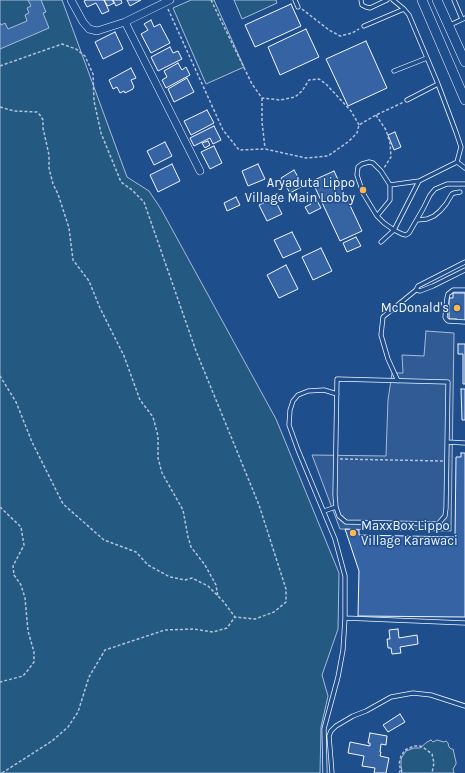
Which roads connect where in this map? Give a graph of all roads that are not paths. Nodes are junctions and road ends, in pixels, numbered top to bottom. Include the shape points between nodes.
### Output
1 (72, 0) edge
2 (295, 0) edge
3 (361, 0) edge
4 (387, 0) edge
5 (393, 0) edge
6 (422, 0) edge
7 (437, 0) edge
8 (454, 0) edge
9 (166, 1) edge
10 (298, 7) road end
11 (404, 9) junction
12 (464, 19) edge
13 (125, 22) junction
14 (449, 25) junction
15 (364, 26) road end
16 (427, 58) junction
17 (465, 62) edge
18 (394, 71) dead end
19 (438, 84) junction
20 (407, 100) road end
21 (465, 100) edge
22 (457, 162) junction
23 (465, 168) edge
24 (200, 172) dead end
25 (419, 181) junction
26 (465, 184) edge
27 (390, 185) junction
28 (460, 192) dead end
29 (377, 216) junction
30 (417, 220) junction
31 (394, 230) junction
32 (381, 242) dead end
33 (465, 262) edge
34 (465, 270) edge
35 (416, 290) junction
36 (465, 290) edge
37 (465, 322) edge
38 (398, 380) junction
39 (337, 394) junction
40 (447, 442) junction
41 (465, 443) edge
42 (336, 507) junction
43 (324, 511) junction
44 (345, 618) junction
45 (465, 623) edge
46 (465, 706) edge
47 (325, 773) edge
48 (332, 773) edge

1 - 13 street via 89,29 97,31
2 - 10 lane
3 - 4 lane via 362,5 370,8
5 - 11 lane
6 - 21 street
7 - 14 street
8 - 12 lane
9 - 13 street
11 - 15 lane
11 - 16 lane
12 - 14 lane
13 - 24 street
14 - 17 street
16 - 18 lane
16 - 19 lane
19 - 20 lane
19 - 22 lane via 461,147
22 - 23 lane
22 - 25 lane
25 - 27 lane
25 - 31 lane
26 - 30 lane via 447,184 435,189
27 - 29 lane via 390,200
27 - 29 lane via 373,163 362,164 358,168 357,175 363,193
28 - 30 lane via 452,194 434,216
29 - 31 lane
30 - 31 lane via 406,235
31 - 32 lane
33 - 35 lane via 418,286
34 - 35 lane via 433,286
35 - 38 lane via 383,317 381,336
36 - 37 lane via 453,290 448,294 445,317 448,321
38 - 39 lane via 337,379
38 - 40 lane via 448,382
39 - 42 lane
39 - 43 lane via 324,390 308,391 293,400 290,410 291,431
40 - 41 lane
40 - 42 lane via 445,516 438,524 346,522
42 - 43 lane
43 - 44 lane via 338,546 345,576
44 - 45 lane
44 - 47 lane via 338,677 324,729
46 - 48 lane via 431,695 413,693 391,697 353,716 331,730 329,736

